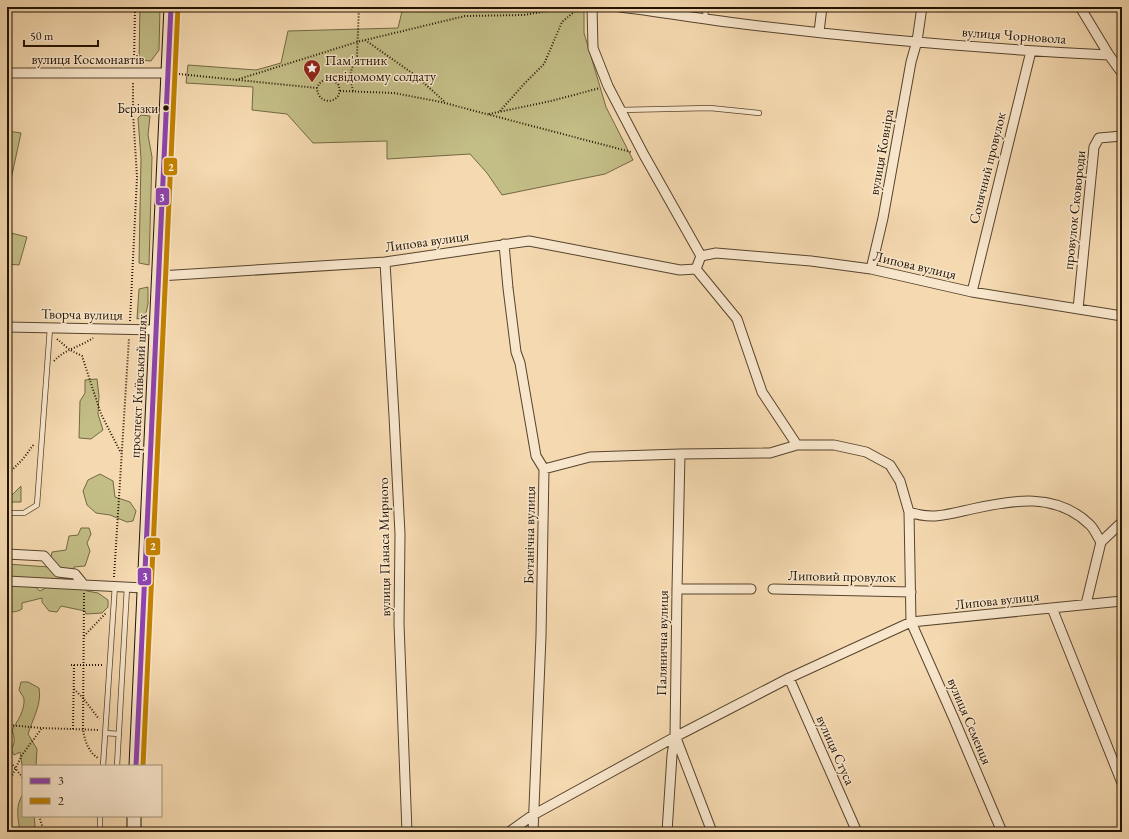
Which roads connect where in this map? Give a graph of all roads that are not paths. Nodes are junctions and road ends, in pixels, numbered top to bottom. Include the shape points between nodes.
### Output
1 (172, 7) edge
2 (592, 7) edge
3 (620, 7) edge
4 (706, 7) edge
5 (822, 7) edge
6 (922, 7) edge
7 (1080, 7) edge
8 (705, 18) junction
9 (819, 32) junction
10 (917, 41) junction
11 (1031, 51) junction
12 (1108, 55) junction
13 (1120, 68) edge
14 (7, 73) edge
15 (168, 73) junction
16 (620, 110) junction
17 (759, 112) dead end
18 (1122, 136) edge
19 (504, 244) junction
20 (701, 256) junction
21 (385, 262) junction
22 (696, 269) junction
23 (871, 269) junction
24 (159, 276) junction
25 (972, 292) junction
26 (1078, 309) junction
27 (1122, 316) edge
28 (7, 327) edge
29 (49, 330) junction
30 (157, 330) junction
31 (797, 446) junction
32 (680, 454) junction
33 (544, 469) junction
34 (909, 512) junction
35 (7, 513) edge
36 (1122, 522) edge
37 (1101, 542) junction
38 (7, 554) edge
39 (7, 581) edge
40 (84, 585) junction
41 (114, 586) junction
42 (127, 587) junction
43 (144, 588) junction
44 (677, 589) junction
45 (751, 589) dead end
46 (772, 589) dead end
47 (912, 592) junction
48 (1122, 601) edge
49 (1086, 604) junction
50 (1052, 608) junction
51 (911, 622) junction
52 (790, 678) junction
53 (105, 731) junction
54 (119, 734) junction
55 (675, 737) junction
56 (103, 765) edge
57 (117, 765) edge
58 (136, 765) edge
59 (1122, 783) edge
60 (533, 815) junction
61 (100, 817) edge
62 (134, 817) edge
63 (100, 832) edge
64 (134, 832) edge
65 (407, 832) edge
66 (508, 832) edge
67 (533, 832) edge
68 (667, 832) edge
69 (712, 832) edge
70 (856, 832) edge
71 (1002, 832) edge

1 - 15 main road, проспект Київський шлях
2 - 16 street via 593,48
3 - 8 street, вулиця Чорновола
4 - 8 lane
5 - 9 street
6 - 10 street
7 - 12 street
8 - 9 street, вулиця Чорновола
9 - 10 street, вулиця Чорновола
10 - 11 street, вулиця Чорновола
10 - 23 street, вулиця Ковніра
11 - 12 street, вулиця Чорновола
11 - 25 street, Сонячний провулок
12 - 13 street
14 - 15 street, вулиця Космонавтів
15 - 24 main road, проспект Київський шлях
16 - 17 lane via 710,108
16 - 20 street
18 - 26 street, провулок Сковороди via 1099,138 1094,147
19 - 21 street, Липова вулиця
19 - 22 street, Липова вулиця via 528,241 680,270
19 - 33 street, Ботанічна вулиця via 516,352 536,456
20 - 22 street
20 - 23 street, Липова вулиця via 716,253
21 - 24 street, Липова вулиця
21 - 65 street, вулиця Панаса Мирного via 399,526 399,624
22 - 31 street via 738,319 762,392
23 - 25 street, Липова вулиця
24 - 30 main road, проспект Київський шлях
25 - 26 street, Липова вулиця
26 - 27 street, Липова вулиця
28 - 29 street, Творча вулиця
29 - 30 street, Творча вулиця
29 - 35 lane via 37,505 24,513
30 - 43 main road, проспект Київський шлях
31 - 32 street via 770,453
31 - 34 street via 834,445 866,452 890,465 900,481
32 - 33 street via 590,457
32 - 44 street, Палянична вулиця
33 - 60 street, Ботанічна вулиця via 541,636
34 - 37 street via 920,516 933,516 1008,502 1038,500 1075,513 1090,524
34 - 47 street
36 - 37 street
37 - 49 street
38 - 40 street via 44,556 58,572 75,574
39 - 40 street
40 - 41 street
41 - 42 street
41 - 53 lane
42 - 43 street
42 - 54 lane
43 - 58 main road, проспект Київський шлях
44 - 45 street
44 - 55 street, Палянична вулиця
46 - 47 street, Липовий провулок
47 - 51 street
48 - 49 street, Липова вулиця
49 - 50 street, Липова вулиця
50 - 51 street, Липова вулиця
50 - 59 street
51 - 52 street, Липова вулиця
51 - 71 street, вулиця Семенця
52 - 55 street, Липова вулиця
52 - 70 street, вулиця Стуса
53 - 54 lane
53 - 56 lane
54 - 57 lane
55 - 60 street, Липова вулиця
55 - 68 street, Палянична вулиця
55 - 69 street
60 - 66 street, Липова вулиця
60 - 67 street, Ботанічна вулиця
61 - 63 lane
62 - 64 main road

